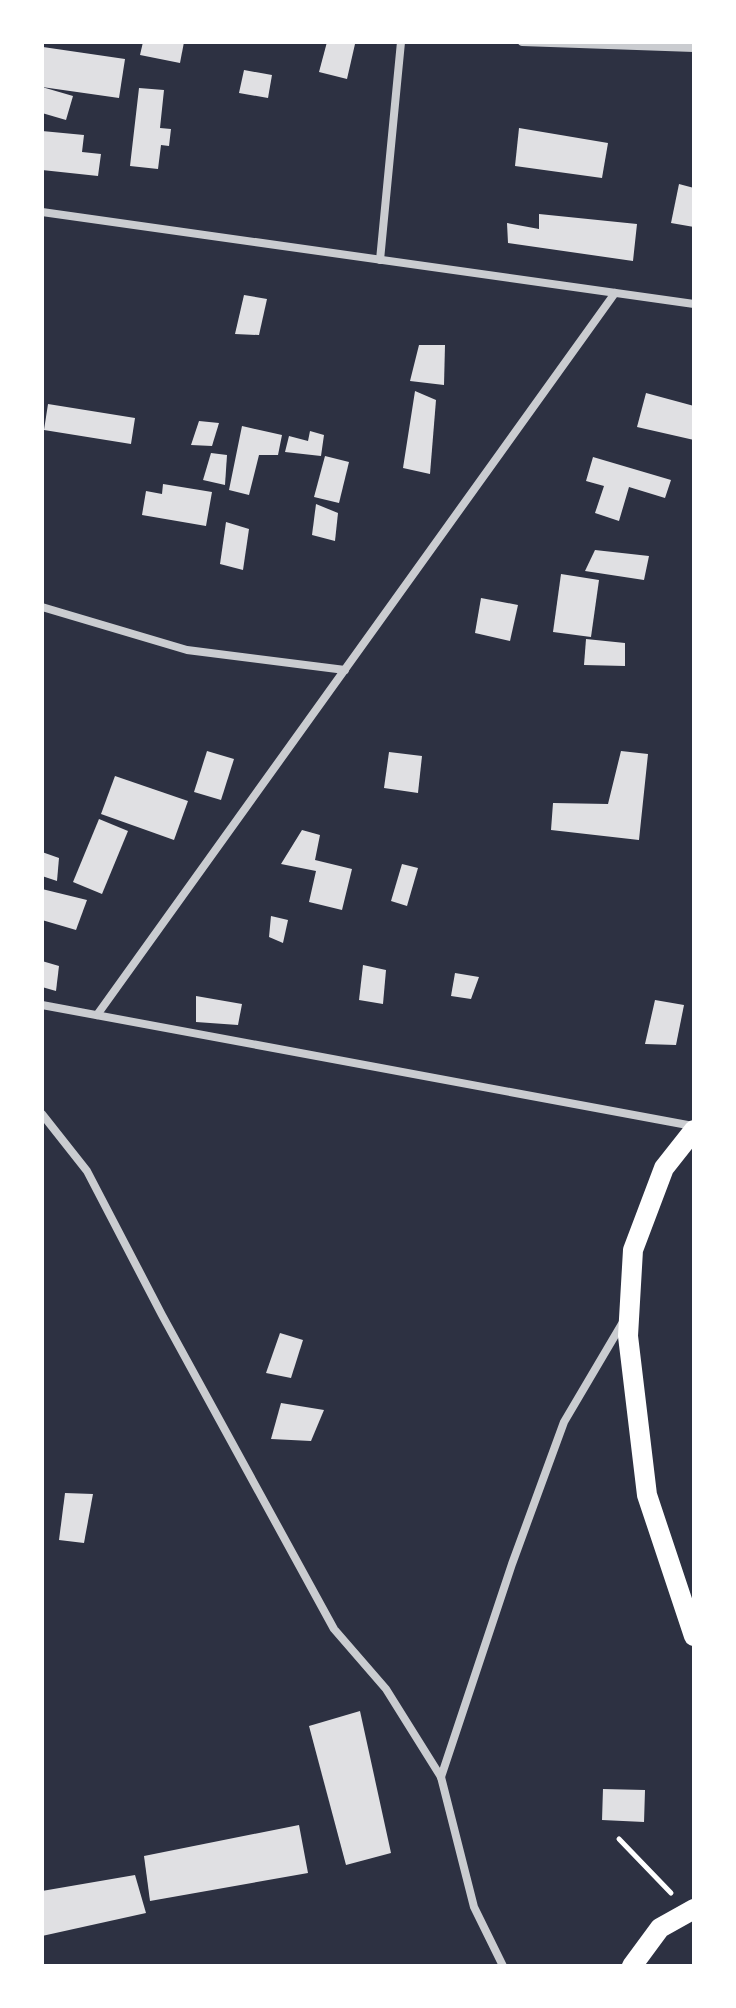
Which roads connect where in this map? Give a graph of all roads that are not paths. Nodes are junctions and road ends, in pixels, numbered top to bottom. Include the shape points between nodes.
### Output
1 (401, 42) edge
2 (522, 42) edge
3 (694, 48) edge
4 (42, 212) edge
5 (380, 260) junction
6 (615, 293) junction
7 (694, 304) edge
8 (42, 607) edge
9 (345, 670) junction
10 (42, 1005) edge
11 (97, 1015) junction
12 (42, 1114) edge
13 (694, 1128) edge
14 (630, 1311) junction
15 (694, 1636) edge
16 (441, 1777) junction
17 (688, 1903) edge
18 (503, 1966) edge
19 (632, 1966) edge

1 - 5 street
2 - 3 street
4 - 5 street
5 - 6 street
6 - 7 street
6 - 9 street
8 - 9 street via 187,650
9 - 11 street
10 - 11 street
11 - 13 street
12 - 16 street via 87,1171 334,1629 386,1689
13 - 14 main road via 664,1168 633,1250
14 - 15 main road via 628,1336 647,1495
14 - 16 street via 564,1422
16 - 18 street via 474,1907
17 - 19 main road via 660,1928

